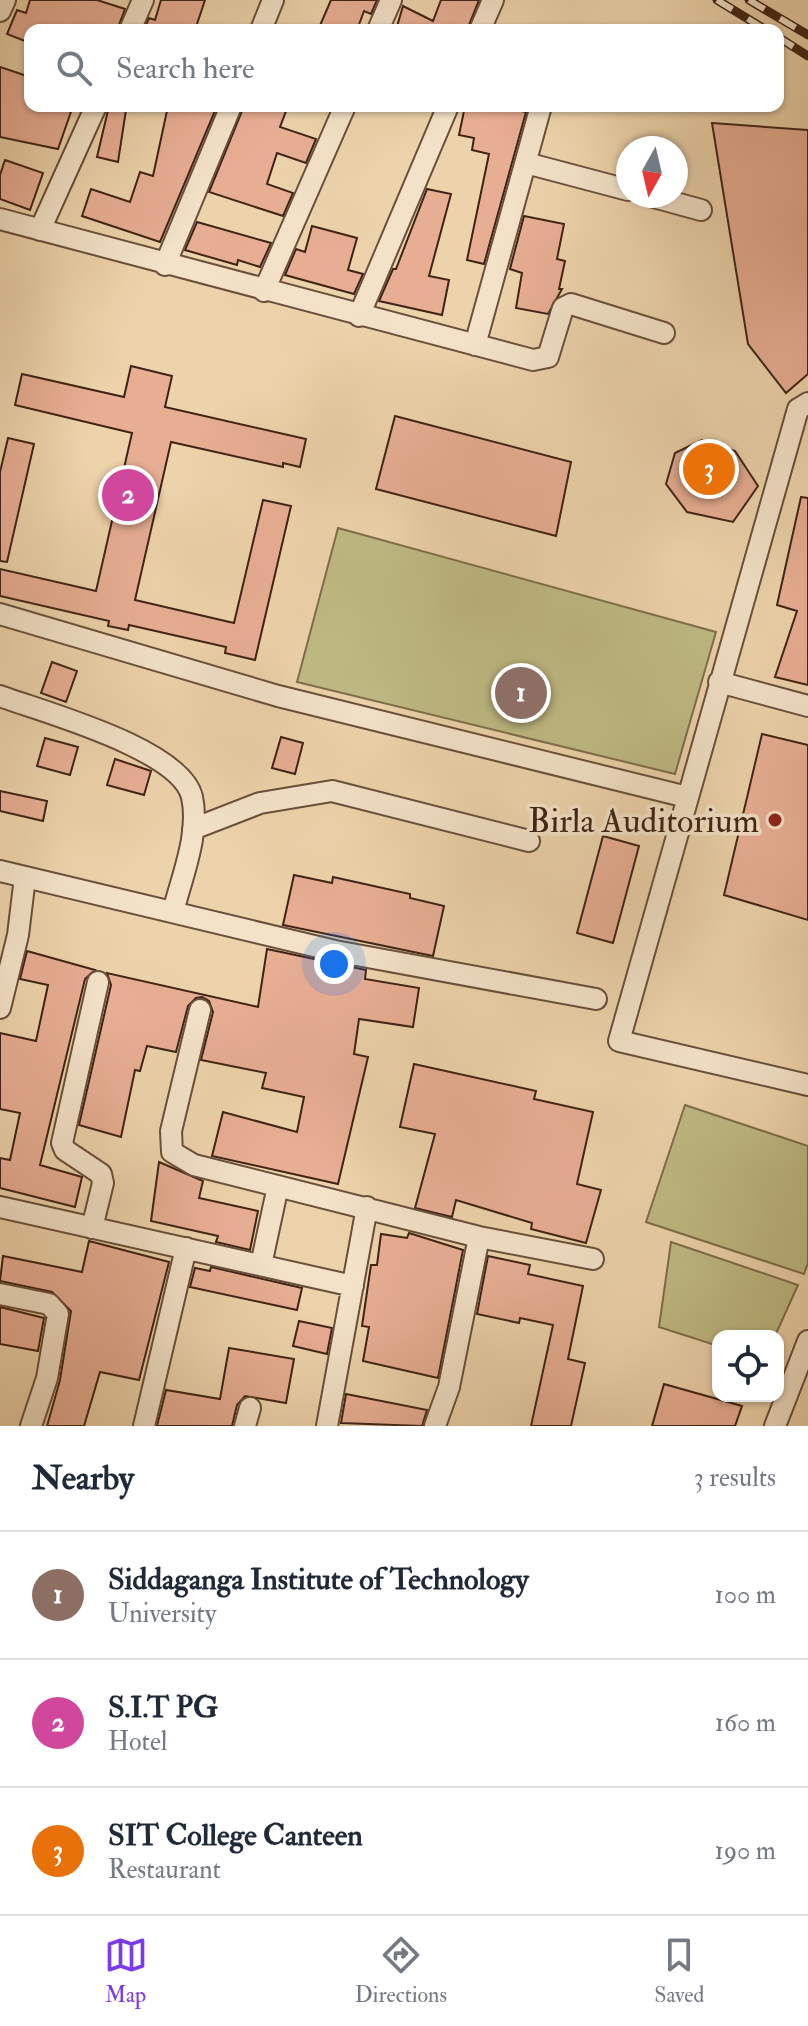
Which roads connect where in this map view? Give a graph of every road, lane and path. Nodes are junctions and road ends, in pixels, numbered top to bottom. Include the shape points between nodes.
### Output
1 (5, 0) edge
2 (143, 0) edge
3 (273, 0) edge
4 (391, 0) edge
5 (493, 0) edge
6 (0, 11) edge
7 (133, 24) edge
8 (263, 24) edge
9 (381, 24) edge
10 (483, 24) edge
11 (93, 112) edge
12 (229, 112) edge
13 (342, 112) edge
14 (445, 112) edge
15 (539, 112) edge
16 (526, 163) junction
17 (616, 187) edge
18 (688, 206) edge
19 (701, 210) dead end
20 (0, 219) edge
21 (40, 230) junction
22 (165, 265) junction
23 (264, 291) junction
24 (359, 316) junction
25 (664, 333) dead end
26 (475, 345) junction
27 (808, 403) edge
28 (0, 614) edge
29 (719, 682) junction
30 (0, 696) edge
31 (808, 706) edge
32 (687, 797) junction
33 (193, 829) junction
34 (529, 841) dead end
35 (0, 871) edge
36 (25, 877) junction
37 (173, 912) junction
38 (98, 982) dead end
39 (596, 999) dead end
40 (0, 1008) edge
41 (200, 1010) dead end
42 (808, 1085) edge
43 (278, 1186) junction
44 (0, 1207) edge
45 (367, 1207) junction
46 (92, 1228) junction
47 (479, 1237) junction
48 (186, 1248) junction
49 (593, 1259) dead end
50 (261, 1265) junction
51 (353, 1286) junction
52 (0, 1294) edge
53 (808, 1341) edge
54 (31, 1426) edge
55 (144, 1426) edge
56 (327, 1426) edge
57 (435, 1426) edge
58 (775, 1426) edge

1 - 6 street
2 - 7 street
3 - 8 street
4 - 9 street
5 - 10 street
11 - 21 street
12 - 22 street
13 - 23 street
14 - 24 street
15 - 16 street
16 - 17 street
16 - 26 street
18 - 19 street
20 - 21 street
21 - 22 street
22 - 23 street
23 - 24 street
24 - 26 street
25 - 26 street via 571,304 563,308 548,357 542,361
27 - 29 street via 798,409
28 - 32 street via 278,696
29 - 31 street
29 - 32 street
30 - 33 street via 149,754 175,770 191,794
32 - 42 street via 619,1041
33 - 34 street via 260,803 332,791
33 - 37 street
35 - 36 street
36 - 37 street
36 - 40 street
37 - 39 street via 335,951
38 - 46 street via 62,1143 101,1174
41 - 43 street via 171,1131 172,1152 194,1165
43 - 45 street
43 - 50 street
44 - 46 street
45 - 47 street
45 - 51 street
46 - 48 street
47 - 49 street
47 - 57 street via 449,1387
48 - 50 street
48 - 55 street
50 - 51 street
51 - 56 street
52 - 54 street via 49,1304 58,1314 47,1378
53 - 58 street

